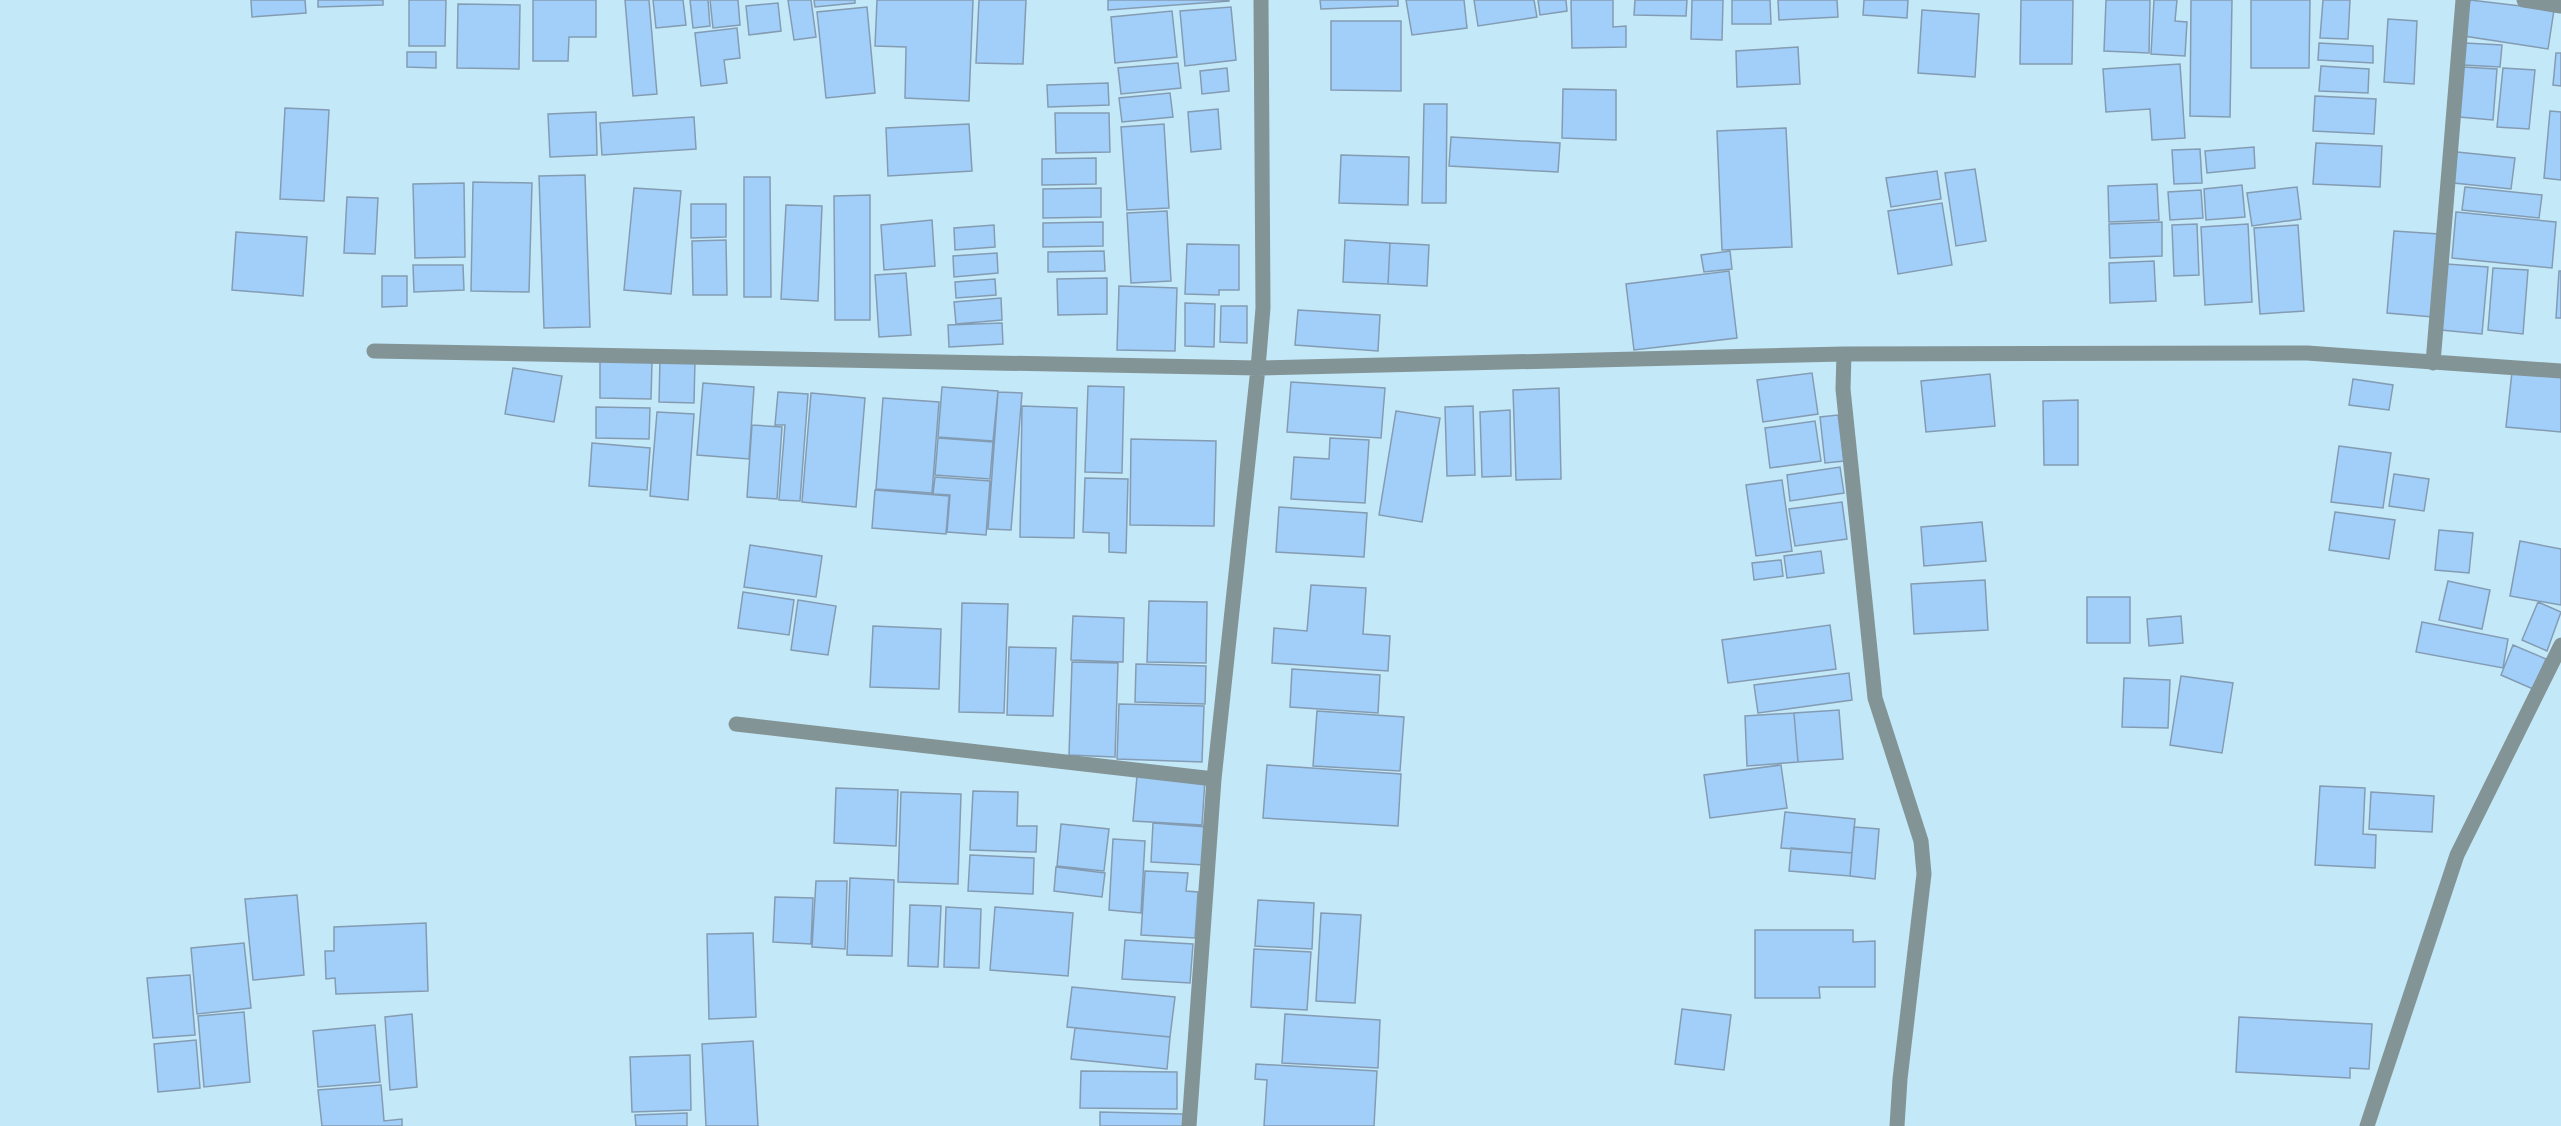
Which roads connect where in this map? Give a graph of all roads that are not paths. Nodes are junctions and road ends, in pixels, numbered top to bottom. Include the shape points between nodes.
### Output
1 (1261, 0) edge
2 (2463, 0) edge
3 (2524, 0) edge
4 (2561, 6) edge
5 (374, 351) dead end
6 (1844, 354) junction
7 (2433, 363) junction
8 (1258, 368) junction
9 (2561, 371) edge
10 (2561, 645) edge
11 (736, 724) dead end
12 (1214, 779) junction
13 (1189, 1126) edge
14 (1897, 1126) edge
15 (2367, 1126) edge

1 - 8 street via 1263,308
2 - 7 street
3 - 4 street
5 - 8 street
6 - 7 street via 2307,353
6 - 8 street
6 - 14 street via 1843,389 1875,698 1921,841 1924,874
7 - 9 street
8 - 12 street
10 - 15 street via 2457,855
11 - 12 street
12 - 13 street

